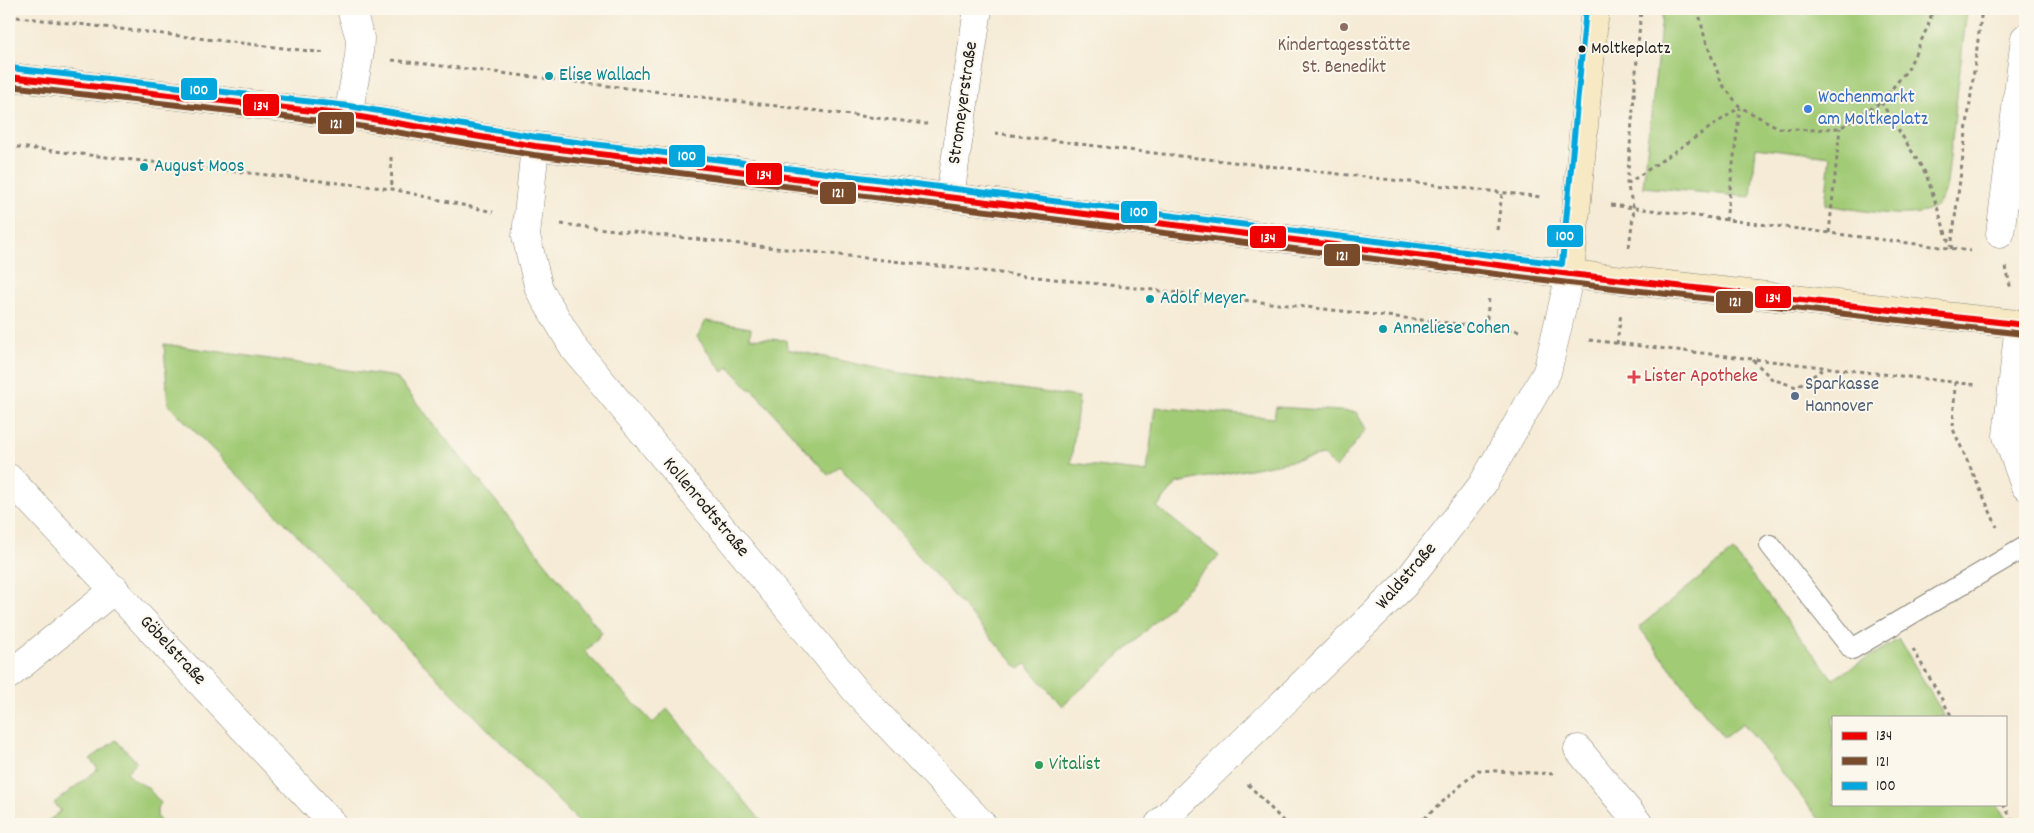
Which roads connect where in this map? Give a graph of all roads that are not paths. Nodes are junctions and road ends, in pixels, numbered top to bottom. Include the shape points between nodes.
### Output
1 (352, 9) edge
2 (978, 9) edge
3 (1595, 9) edge
4 (2025, 38) edge
5 (9, 77) edge
6 (348, 115) junction
7 (535, 146) junction
8 (950, 196) junction
9 (2002, 245) road end
10 (1570, 274) junction
11 (2022, 325) edge
12 (9, 478) edge
13 (2025, 486) edge
14 (1770, 545) dead end
15 (2018, 551) edge
16 (115, 590) junction
17 (9, 675) edge
18 (1578, 749) dead end
19 (333, 824) edge
20 (982, 824) edge
21 (1159, 824) edge
22 (1639, 824) edge

1 - 6 street via 360,38 360,57
2 - 8 street, Stromeyerstraße
3 - 10 street
4 - 9 street
5 - 6 street
6 - 7 street
7 - 8 street
7 - 20 street, Kollenrodtstraße via 526,236 539,289 574,348 856,691
8 - 10 street
10 - 11 street
10 - 21 street, Waldstraße via 1547,372 1482,485 1404,585
11 - 13 street via 2007,436
12 - 16 street, Göbelstraße
14 - 15 lane via 1852,649
16 - 17 street
16 - 19 street, Göbelstraße
18 - 22 street

